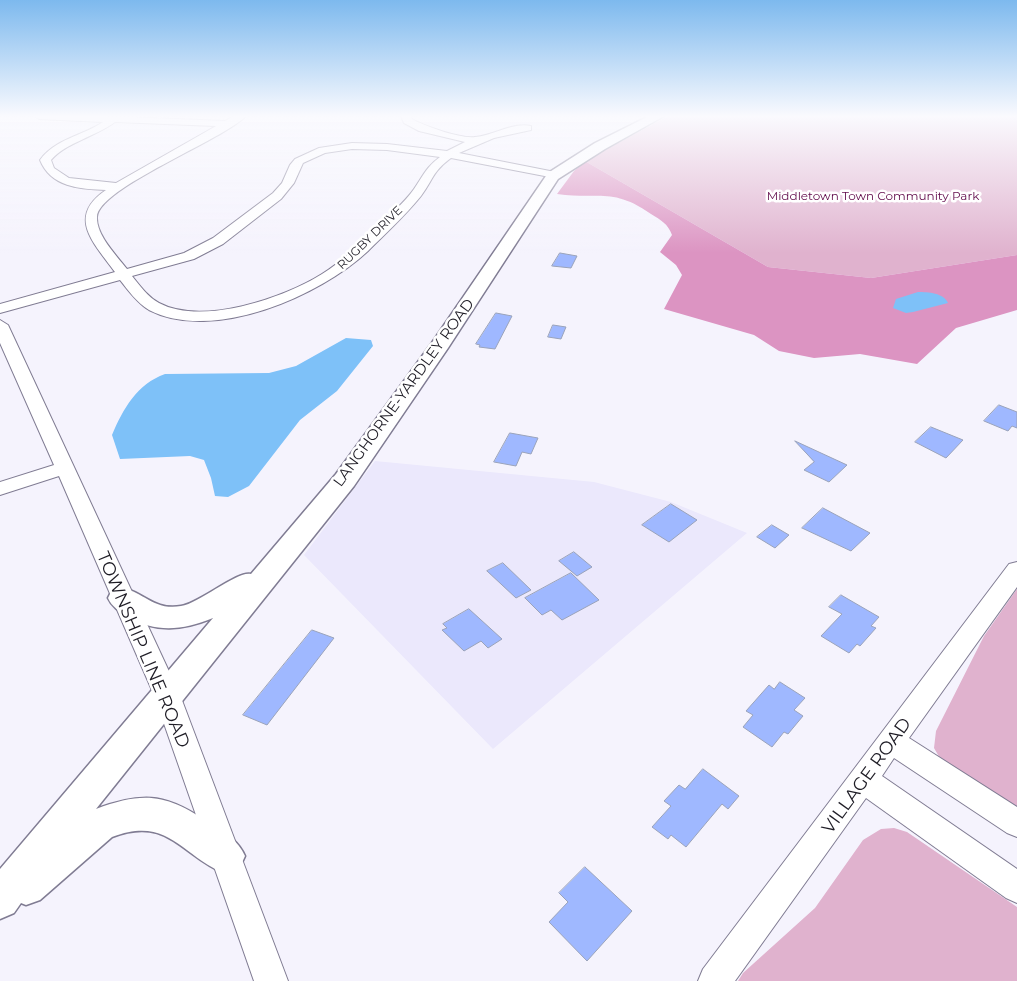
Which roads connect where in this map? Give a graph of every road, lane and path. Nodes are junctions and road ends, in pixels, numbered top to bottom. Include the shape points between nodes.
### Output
1 (46, 162) edge
2 (162, 162) edge
3 (299, 162) edge
4 (440, 162) edge
5 (486, 162) edge
6 (577, 162) edge
7 (559, 172) junction
8 (118, 187) junction
9 (124, 274) junction
10 (62, 290) junction
11 (0, 300) edge
12 (0, 309) edge
13 (0, 325) edge
14 (64, 468) junction
15 (0, 489) edge
16 (282, 555) junction
17 (1017, 570) edge
18 (122, 598) junction
19 (166, 696) junction
20 (892, 742) junction
21 (864, 780) junction
22 (1017, 823) edge
23 (226, 856) junction
24 (1017, 887) edge
25 (0, 899) edge
26 (0, 909) edge
27 (271, 981) edge
28 (715, 981) edge

1 - 8 street via 53,174 66,181
2 - 8 street, RUGBY DRIVE
3 - 9 street via 277,196 218,241 176,260
4 - 9 street, RUGBY DRIVE via 427,172 417,193 344,265 318,282 272,301 219,314 178,313 154,306 144,299
5 - 7 street via 515,169
6 - 7 main road, LANGHORNE-YARDLEY ROAD
7 - 16 main road, LANGHORNE-YARDLEY ROAD via 366,452
8 - 9 street, RUGBY DRIVE via 96,204 90,218 95,234
9 - 10 street
10 - 11 street
10 - 12 street
13 - 14 street, TOWNSHIP LINE ROAD
14 - 15 street
14 - 18 street, TOWNSHIP LINE ROAD
16 - 18 main road via 226,600 190,614 156,616
16 - 19 main road, LANGHORNE-YARDLEY ROAD
17 - 20 street, VILLAGE ROAD
18 - 19 street, TOWNSHIP LINE ROAD
19 - 23 street, TOWNSHIP LINE ROAD
19 - 25 main road, LANGHORNE-YARDLEY ROAD
20 - 21 street, VILLAGE ROAD
20 - 22 street
21 - 24 street
21 - 28 street, VILLAGE ROAD
23 - 26 main road via 172,818 150,814 120,817 79,840
23 - 27 street, TOWNSHIP LINE ROAD

